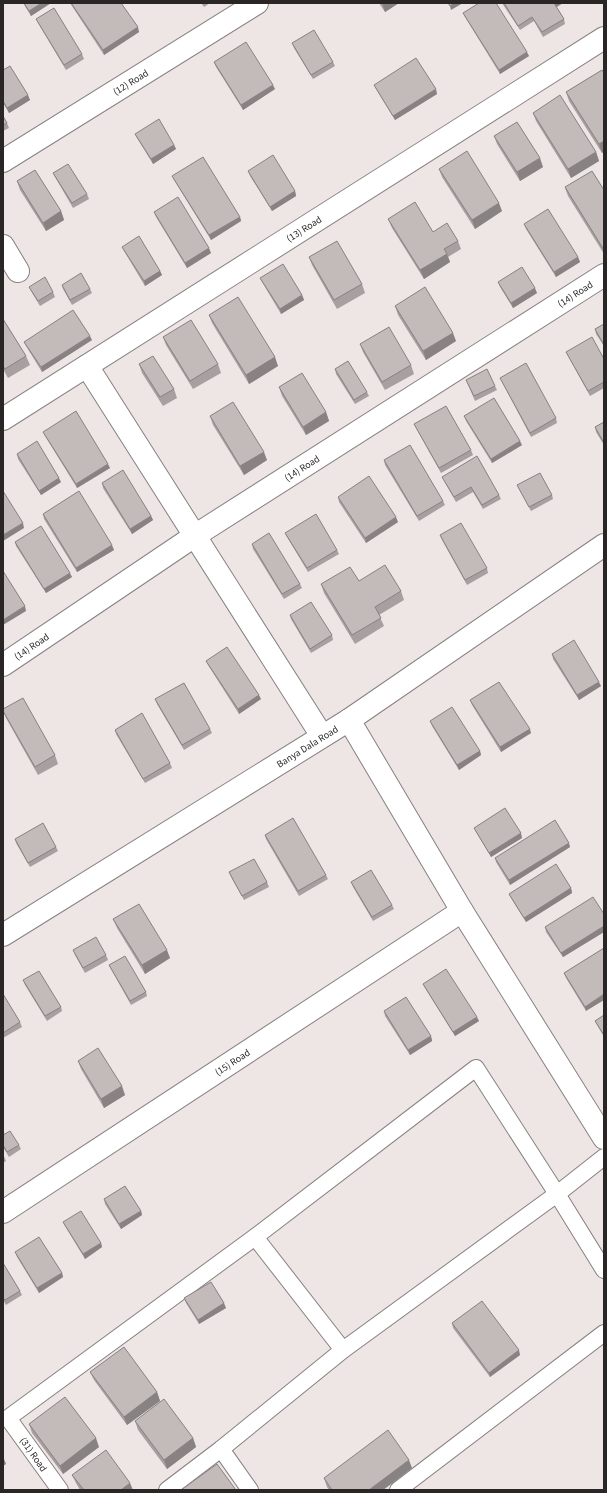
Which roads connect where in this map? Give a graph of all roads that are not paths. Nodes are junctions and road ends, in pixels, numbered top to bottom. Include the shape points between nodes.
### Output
1 (257, 3) edge
2 (604, 38) edge
3 (3, 161) edge
4 (3, 246) edge
5 (18, 271) dead end
6 (604, 275) edge
7 (88, 366) junction
8 (3, 419) edge
9 (196, 535) junction
10 (604, 545) edge
11 (3, 665) edge
12 (349, 720) junction
13 (322, 736) junction
14 (462, 911) junction
15 (3, 934) edge
16 (604, 1138) edge
17 (604, 1157) edge
18 (557, 1194) junction
19 (3, 1212) edge
20 (255, 1237) junction
21 (604, 1270) edge
22 (604, 1333) edge
23 (343, 1350) junction
24 (221, 1449) junction
25 (60, 1490) edge
26 (167, 1490) edge
27 (250, 1490) edge
28 (398, 1490) edge

1 - 3 street, (12) Road
2 - 7 street, (13) Road
4 - 5 street
6 - 9 street, (14) Road
7 - 8 street, (13) Road
7 - 9 street
9 - 11 street, (14) Road
9 - 13 street
10 - 12 street, Banya Dala Road
12 - 13 street, Banya Dala Road
12 - 14 street
13 - 15 street, Banya Dala Road
14 - 16 street
14 - 19 street, (15) Road
17 - 18 lane
18 - 20 lane via 476,1068
18 - 21 lane
18 - 23 lane
20 - 23 lane
20 - 25 lane, (31) Road via 8,1418
22 - 28 lane
23 - 24 lane
24 - 26 lane
24 - 27 lane

